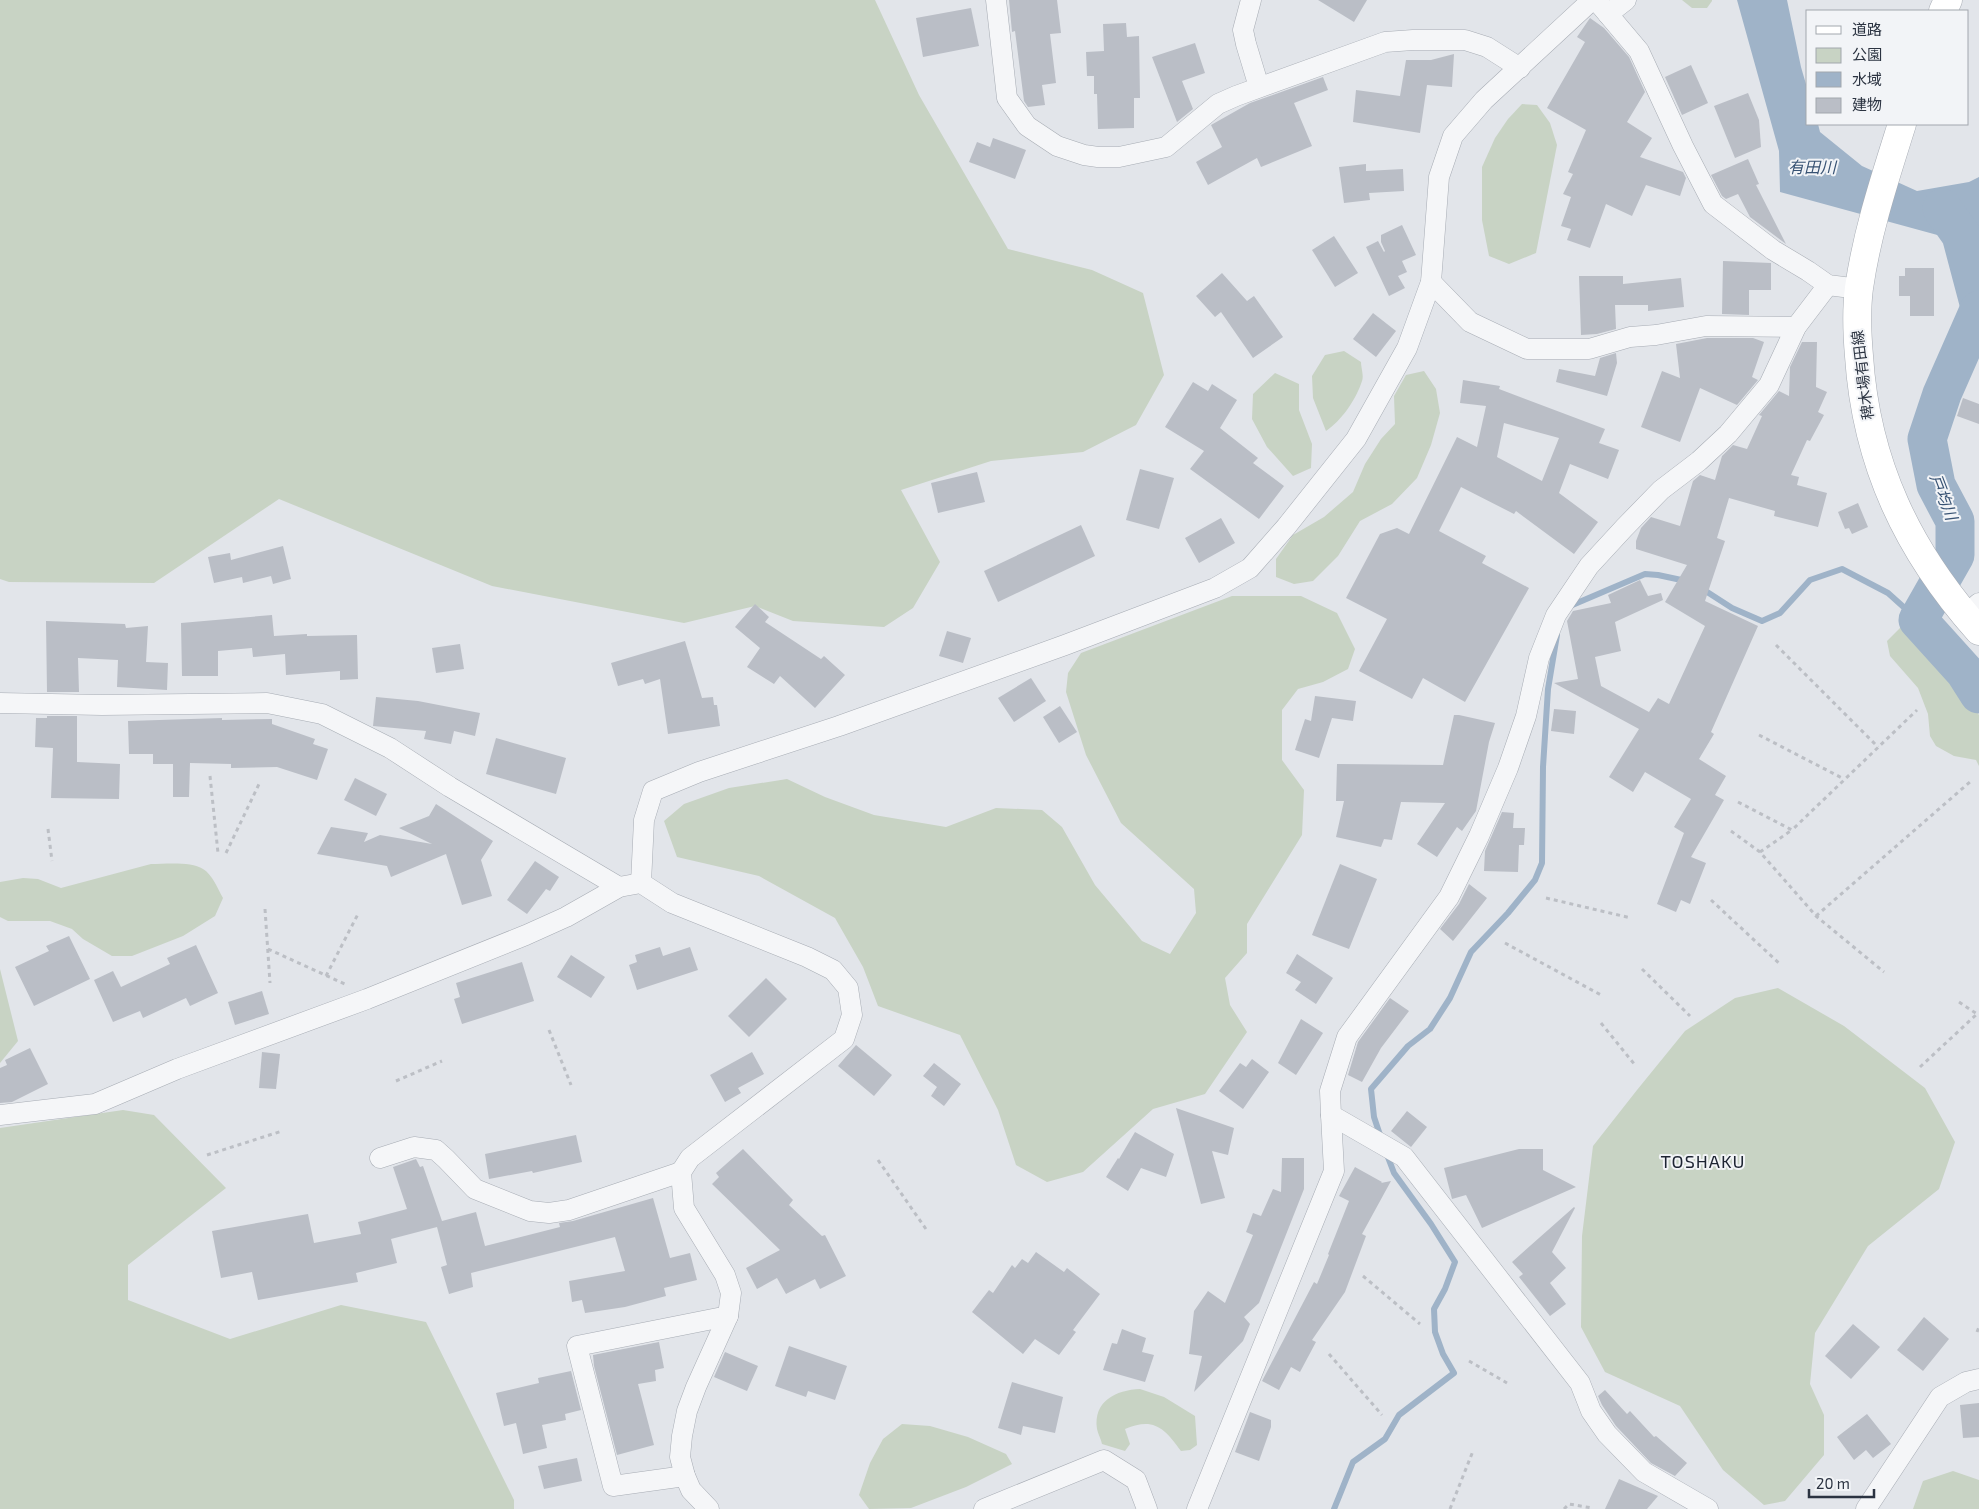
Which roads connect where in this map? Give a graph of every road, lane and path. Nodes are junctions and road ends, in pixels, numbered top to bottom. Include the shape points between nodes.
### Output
1 (996, 0) edge
2 (1251, 0) edge
3 (1592, 0) edge
4 (1626, 0) edge
5 (1602, 7) edge
6 (1520, 68) junction
7 (1259, 87) junction
8 (1902, 125) edge
9 (1431, 282) junction
10 (1828, 285) junction
11 (1858, 289) junction
12 (1796, 327) junction
13 (1970, 613) edge
14 (1776, 646) dead end
15 (0, 703) edge
16 (1917, 710) dead end
17 (1759, 736) dead end
18 (1878, 748) junction
19 (210, 776) dead end
20 (1844, 779) junction
21 (1971, 780) dead end
22 (260, 782) dead end
23 (1738, 802) dead end
24 (48, 829) dead end
25 (1792, 830) junction
26 (1731, 831) dead end
27 (1760, 852) junction
28 (218, 853) dead end
29 (226, 853) dead end
30 (52, 862) dead end
31 (641, 883) junction
32 (619, 887) junction
33 (1546, 898) dead end
34 (1711, 900) dead end
35 (265, 909) dead end
36 (358, 914) dead end
37 (1816, 916) junction
38 (1631, 918) dead end
39 (1505, 944) dead end
40 (268, 949) junction
41 (1781, 964) dead end
42 (1642, 969) dead end
43 (1884, 972) dead end
44 (326, 976) junction
45 (270, 983) dead end
46 (351, 987) dead end
47 (1601, 995) dead end
48 (1959, 1002) dead end
49 (1978, 1014) edge
50 (1690, 1016) dead end
51 (1602, 1023) dead end
52 (549, 1030) dead end
53 (442, 1061) dead end
54 (1635, 1065) dead end
55 (1920, 1066) dead end
56 (396, 1081) dead end
57 (571, 1085) dead end
58 (0, 1115) edge
59 (1331, 1115) junction
60 (282, 1131) dead end
61 (207, 1155) dead end
62 (380, 1158) dead end
63 (878, 1160) dead end
64 (681, 1172) junction
65 (928, 1232) dead end
66 (1363, 1276) dead end
67 (728, 1316) junction
68 (1420, 1324) dead end
69 (1979, 1327) edge
70 (1977, 1332) dead end
71 (1329, 1354) dead end
72 (1469, 1361) dead end
73 (1979, 1379) edge
74 (1508, 1383) dead end
75 (1382, 1415) dead end
76 (1473, 1451) dead end
77 (686, 1476) junction
78 (1592, 1508) edge
79 (709, 1509) edge
80 (984, 1509) edge
81 (1147, 1509) edge
82 (1197, 1509) edge
83 (1450, 1509) edge
84 (1564, 1509) edge
85 (1708, 1509) edge
86 (1866, 1509) edge

1 - 7 street via 1007,98 1027,126 1057,146 1075,152 1119,156 1166,148 1218,104
2 - 7 street via 1243,30
3 - 6 street
4 - 5 street
5 - 10 street via 1639,50 1713,204 1773,250
6 - 7 street via 1487,47 1465,40 1385,42
6 - 9 street via 1484,100 1453,136 1439,177
8 - 11 main road, 稗木場有田線 via 1869,232
9 - 12 street via 1470,322 1527,349 1589,349 1630,337 1706,326
9 - 31 street via 1407,348 1356,439 1250,568 1215,588 1065,646 699,772 653,791 644,820
10 - 11 street
10 - 12 street
11 - 13 main road, 稗木場有田線 via 1856,324 1864,407 1887,489 1929,564
12 - 59 street via 1769,385 1728,434 1661,490 1618,534 1589,566 1556,615 1539,658 1523,724 1508,768 1479,836 1450,897 1347,1037 1330,1091
14 - 18 path
15 - 32 street via 267,703 322,714 390,748
16 - 18 path
17 - 20 path
18 - 20 path
19 - 28 path
20 - 25 path
21 - 37 path
22 - 29 path
23 - 25 path
24 - 30 path
25 - 27 path
26 - 27 path
27 - 37 path
31 - 32 street
31 - 64 street via 672,903 807,956 833,970 848,988 852,1015 844,1039 690,1158
32 - 58 street via 526,935 95,1104
33 - 38 path
34 - 41 path
35 - 40 path
36 - 44 path
37 - 43 path
39 - 47 path
40 - 44 path
40 - 45 path
42 - 50 path
44 - 46 path
48 - 49 path
49 - 55 path
51 - 54 path
52 - 57 path
53 - 56 path
59 - 82 street via 1334,1171
59 - 85 street via 1404,1157 1580,1383 1591,1411 1607,1434 1644,1472
60 - 61 path
62 - 64 street via 414,1148 436,1150 475,1189 530,1211 549,1213 570,1210
63 - 65 path
64 - 67 street via 684,1208 726,1275 731,1293
66 - 68 path
67 - 77 street via 687,1411 680,1457
67 - 77 street via 577,1346 614,1486
69 - 70 path
71 - 75 path
72 - 74 path
73 - 86 street via 1966,1382 1940,1397
76 - 83 path
77 - 79 street via 691,1490
78 - 84 path via 1568,1504
80 - 81 street via 1104,1460 1136,1480

